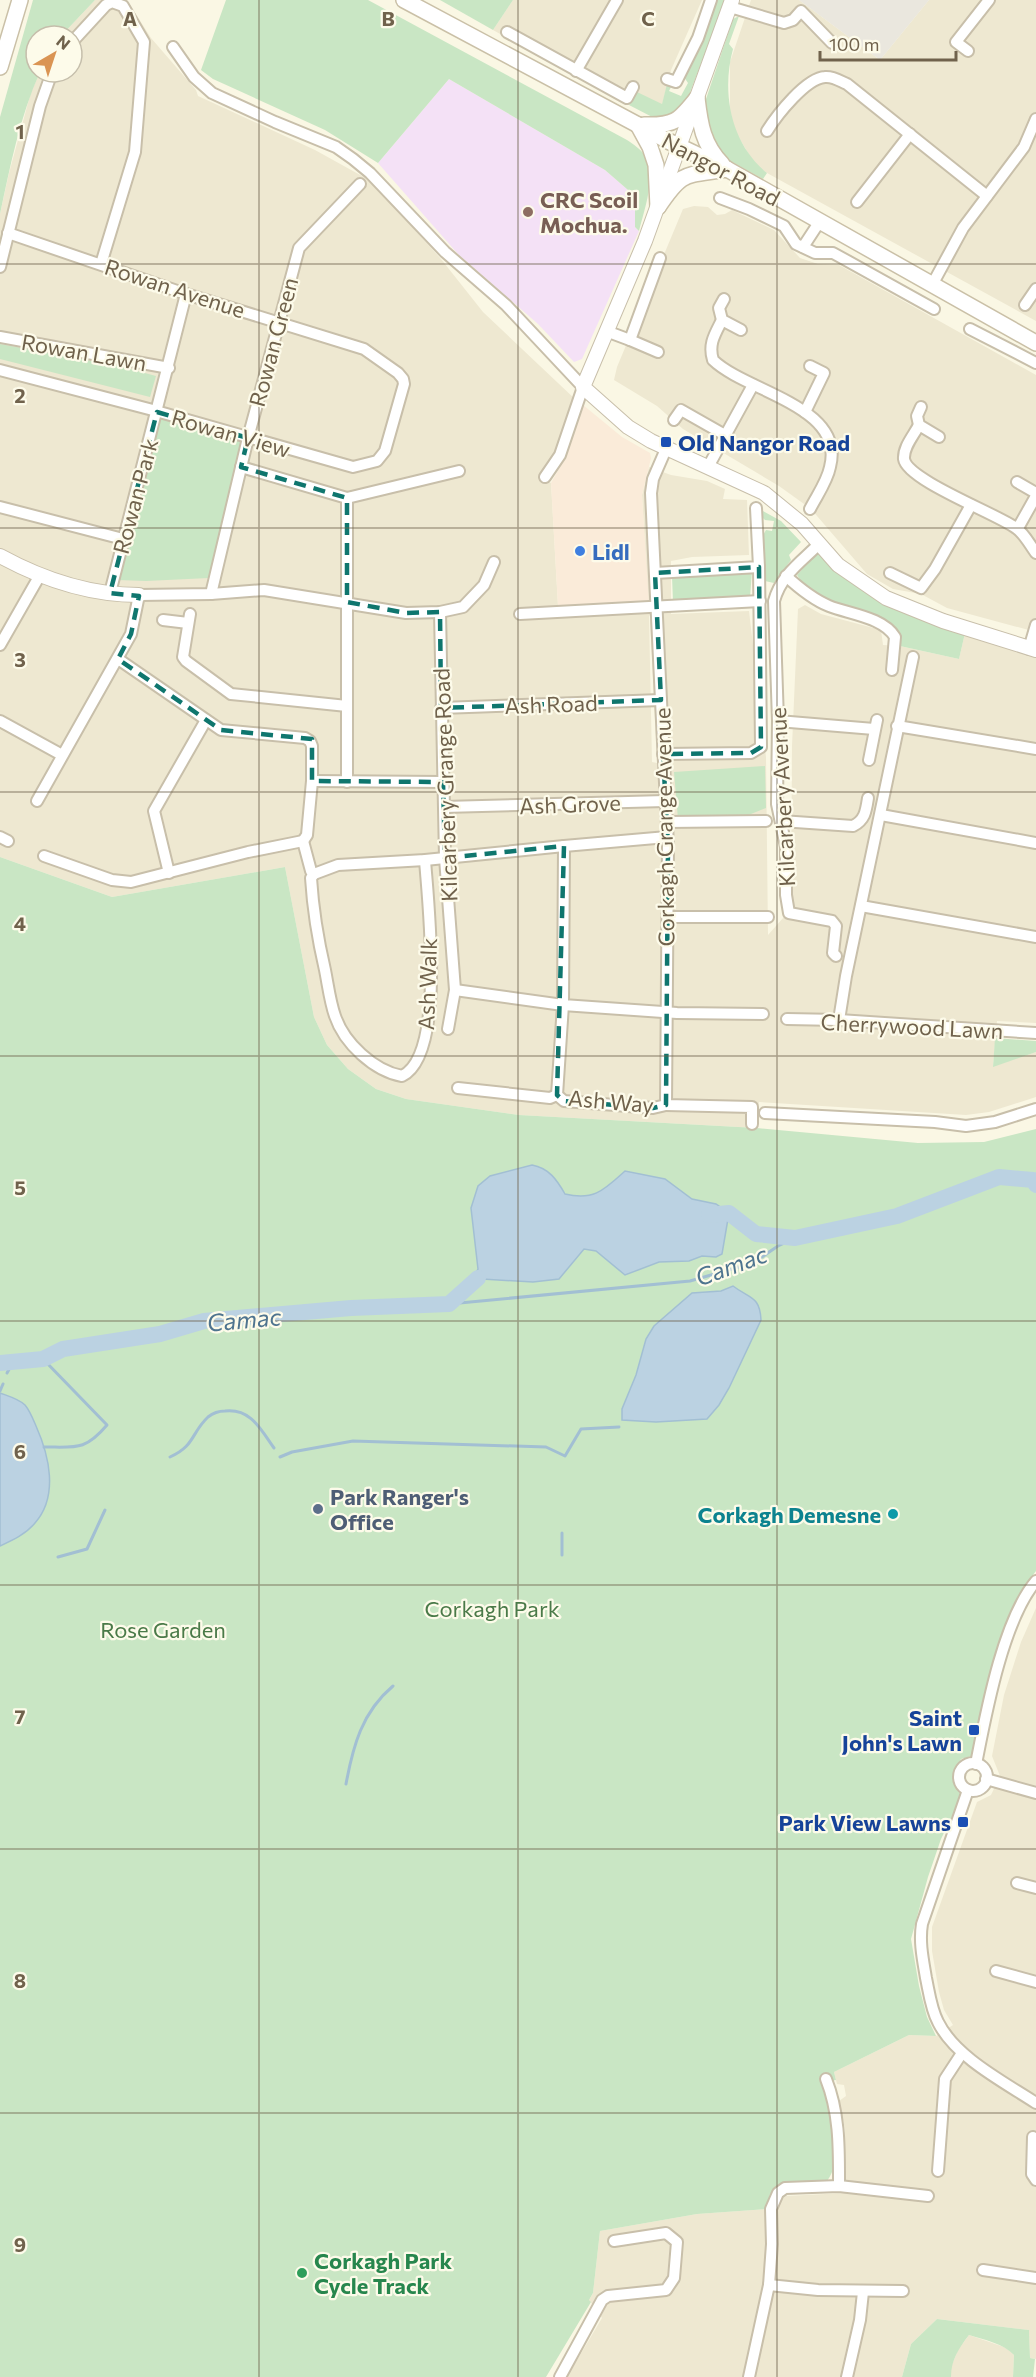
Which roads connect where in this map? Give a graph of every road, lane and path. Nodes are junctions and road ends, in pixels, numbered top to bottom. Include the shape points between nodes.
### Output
1 (20, 0) edge
2 (404, 0) edge
3 (617, 0) edge
4 (711, 0) edge
5 (989, 0) edge
6 (731, 4) edge
7 (84, 29) edge
8 (508, 30) dead end
9 (832, 43) dead end
10 (173, 47) dead end
11 (968, 51) dead end
12 (0, 67) edge
13 (576, 71) junction
14 (667, 79) dead end
15 (48, 84) edge
16 (633, 87) dead end
17 (697, 98) junction
18 (1036, 119) edge
19 (638, 125) junction
20 (768, 131) dead end
21 (910, 134) junction
22 (680, 146) junction
23 (727, 169) junction
24 (360, 184) dead end
25 (987, 196) junction
26 (720, 198) dead end
27 (857, 202) dead end
28 (658, 207) junction
29 (820, 222) junction
30 (8, 234) junction
31 (803, 247) junction
32 (660, 258) dead end
33 (101, 264) junction
34 (0, 267) edge
35 (932, 285) junction
36 (1036, 289) edge
37 (186, 294) junction
38 (724, 299) dead end
39 (1025, 305) dead end
40 (934, 309) dead end
41 (722, 320) junction
42 (279, 322) junction
43 (970, 329) dead end
44 (741, 330) dead end
45 (606, 331) junction
46 (0, 337) edge
47 (630, 340) junction
48 (1036, 343) edge
49 (658, 352) dead end
50 (1036, 363) edge
51 (810, 366) dead end
52 (169, 368) junction
53 (0, 370) edge
54 (403, 379) joint
55 (753, 385) junction
56 (583, 387) junction
57 (921, 406) dead end
58 (157, 412) junction
59 (805, 412) junction
60 (674, 420) dead end
61 (919, 425) junction
62 (725, 435) junction
63 (939, 437) dead end
64 (248, 438) junction
65 (666, 449) junction
66 (241, 467) junction
67 (708, 467) junction
68 (459, 471) dead end
69 (545, 477) dead end
70 (1017, 482) dead end
71 (1036, 494) edge
72 (347, 498) junction
73 (971, 505) junction
74 (0, 507) edge
75 (756, 508) dead end
76 (810, 509) dead end
77 (1018, 528) junction
78 (123, 539) junction
79 (819, 544) junction
80 (1036, 553) edge
81 (0, 556) edge
82 (494, 562) dead end
83 (759, 567) junction
84 (655, 573) junction
85 (890, 573) dead end
86 (40, 575) junction
87 (786, 576) junction
88 (110, 593) junction
89 (212, 594) junction
90 (139, 595) junction
91 (760, 601) junction
92 (346, 602) junction
93 (657, 607) junction
94 (440, 612) junction
95 (520, 614) dead end
96 (163, 620) dead end
97 (1036, 625) edge
98 (0, 645) edge
99 (1033, 650) edge
100 (913, 657) dead end
101 (118, 659) junction
102 (892, 670) dead end
103 (662, 700) junction
104 (347, 706) junction
105 (441, 708) junction
106 (206, 720) junction
107 (0, 721) edge
108 (778, 721) junction
109 (897, 726) junction
110 (1036, 749) edge
111 (663, 754) junction
112 (62, 755) junction
113 (869, 759) dead end
114 (312, 781) junction
115 (347, 782) junction
116 (443, 782) junction
117 (868, 798) dead end
118 (37, 801) dead end
119 (665, 801) junction
120 (444, 807) junction
121 (881, 815) junction
122 (781, 820) junction
123 (766, 821) dead end
124 (666, 822) junction
125 (667, 837) junction
126 (303, 841) junction
127 (1036, 843) edge
128 (564, 846) junction
129 (44, 856) dead end
130 (445, 858) junction
131 (426, 860) junction
132 (169, 873) junction
133 (314, 874) junction
134 (861, 906) junction
135 (668, 917) junction
136 (768, 917) dead end
137 (1036, 938) edge
138 (836, 956) dead end
139 (455, 990) junction
140 (563, 1005) junction
141 (668, 1012) junction
142 (763, 1014) dead end
143 (787, 1019) dead end
144 (839, 1020) junction
145 (448, 1029) dead end
146 (1036, 1033) edge
147 (458, 1088) dead end
148 (557, 1095) junction
149 (666, 1105) junction
150 (1036, 1109) edge
151 (765, 1113) dead end
152 (752, 1124) dead end
153 (1036, 1581) edge
154 (976, 1764) junction
155 (986, 1779) junction
156 (968, 1790) junction
157 (1036, 1793) edge
158 (1017, 1883) dead end
159 (1036, 1888) edge
160 (996, 1971) dead end
161 (1036, 1982) edge
162 (959, 2049) junction
163 (826, 2079) dead end
164 (1036, 2103) edge
165 (1034, 2137) dead end
166 (938, 2171) dead end
167 (1036, 2180) edge
168 (839, 2186) junction
169 (928, 2196) dead end
170 (614, 2241) dead end
171 (983, 2270) dead end
172 (1036, 2278) edge
173 (769, 2285) junction
174 (903, 2291) dead end
175 (863, 2292) junction
176 (560, 2377) edge
177 (749, 2377) edge
178 (847, 2377) edge

1 - 12 main road
2 - 19 main road, Nangor Road
3 - 13 street
4 - 14 street via 676,82
5 - 11 street via 956,42
6 - 9 street via 784,23 793,20 801,10
6 - 17 street
7 - 33 street via 112,2 123,6 144,42 133,161
8 - 13 street
10 - 56 street via 194,77 212,93 336,147 370,173 445,252 506,305
13 - 16 street via 627,98
15 - 30 street
17 - 19 main road via 681,118 666,126
17 - 22 street
17 - 23 main road via 703,136 711,153
18 - 25 street via 1024,147
19 - 22 main road, Nangor Road
19 - 28 main road via 656,165
20 - 21 street via 806,85 825,76 847,84
21 - 25 street
21 - 27 street
22 - 23 main road, Nangor Road
22 - 28 street
23 - 28 main road via 684,175
23 - 29 main road, Nangor Road
24 - 42 street, Rowan Green via 298,248
25 - 35 street via 963,228
26 - 31 street via 784,226 792,240
28 - 45 street
29 - 31 street
29 - 35 main road, Nangor Road
30 - 33 street, Rowan Avenue
30 - 34 street
31 - 40 street via 814,253 833,253
32 - 47 street
33 - 37 street, Rowan Avenue
35 - 48 main road, Nangor Road
36 - 39 street
37 - 42 street, Rowan Avenue
37 - 52 street, Rowan Park
38 - 41 street via 719,308
41 - 44 street
41 - 55 street via 711,342 713,360
42 - 54 street, Rowan Avenue via 364,349
42 - 64 street, Rowan Green
43 - 50 street
45 - 47 street
45 - 56 street
46 - 52 street, Rowan Lawn
47 - 49 street
51 - 59 street via 824,373
52 - 58 street, Rowan Park
53 - 58 street, Rowan View
54 - 64 street, Rowan View via 401,400 385,451 377,461 353,467
55 - 59 street
55 - 62 street
56 - 65 street via 628,427
56 - 69 street via 560,455
57 - 61 street
58 - 64 street, Rowan View
58 - 78 street, Rowan Park
59 - 76 street via 827,434 832,450 831,466
60 - 62 street via 681,410
61 - 63 street
61 - 73 street via 904,451 909,469
62 - 67 street
64 - 66 street, Rowan Green
65 - 67 street
65 - 84 street, Corkagh Grange Avenue via 651,486
66 - 72 street
66 - 89 street, Rowan Green
67 - 79 street via 775,501
68 - 72 street
70 - 71 street
71 - 77 street
72 - 92 street
73 - 77 street
73 - 85 street via 921,588
74 - 78 street
75 - 83 street
77 - 80 street
78 - 88 street, Rowan Park
79 - 87 street, Kilcarbery Avenue
79 - 99 street via 838,565 886,598
81 - 86 street
82 - 94 street via 484,585 463,607
83 - 84 street
83 - 91 street
84 - 93 street, Corkagh Grange Avenue
86 - 88 street
86 - 98 street
87 - 102 street via 829,606 886,626 895,637
87 - 108 street, Kilcarbery Avenue via 774,601
88 - 90 street
89 - 90 street
89 - 92 street via 264,590
90 - 101 street via 131,634
91 - 93 street
91 - 111 street via 761,747 751,753
92 - 94 street via 406,613
92 - 104 street
93 - 95 street
93 - 103 street, Corkagh Grange Avenue
94 - 105 street, Kilcarbery Grange Road
96 - 104 street via 189,619 182,653 186,661 231,694
97 - 99 street
100 - 109 street
101 - 106 street
101 - 112 street
103 - 105 street, Ash Road
103 - 111 street, Corkagh Grange Avenue
104 - 115 street
105 - 116 street, Kilcarbery Grange Road
106 - 114 street via 225,731 305,738 312,746
106 - 132 street via 154,812
107 - 112 street
108 - 113 street via 875,725
108 - 122 street, Kilcarbery Avenue via 777,804
109 - 110 street
109 - 121 street
111 - 119 street, Corkagh Grange Avenue
112 - 118 street
114 - 115 street
114 - 126 street via 307,835
115 - 116 street
116 - 120 street, Kilcarbery Grange Road
117 - 122 street via 861,822 853,826
119 - 120 street, Ash Grove
119 - 124 street, Corkagh Grange Avenue
120 - 130 street, Kilcarbery Grange Road
121 - 127 street
121 - 134 street
122 - 138 street, Kilcarbery Avenue via 789,913 831,921 836,926
123 - 124 street
124 - 125 street, Corkagh Grange Avenue
125 - 128 street
125 - 135 street, Corkagh Grange Avenue
126 - 132 street
126 - 133 street
128 - 130 street
128 - 140 street, Ash Way
129 - 132 street via 55,866 122,882
130 - 131 street
130 - 139 street, Kilcarbery Grange Road
131 - 133 street via 338,865
131 - 133 street, Ash Walk via 432,981 427,1032 411,1070 402,1076 359,1052 335,1017 314,919
134 - 137 street
134 - 144 street
135 - 136 street
135 - 141 street, Corkagh Grange Avenue
139 - 140 street
139 - 145 street, Kilcarbery Grange Road
140 - 141 street
140 - 148 street, Ash Way
141 - 142 street
141 - 149 street, Corkagh Grange Avenue
143 - 144 street, Cherrywood Lawn
144 - 146 street, Cherrywood Lawn
147 - 148 street, Ash Way via 550,1098
148 - 149 street, Ash Way via 564,1101 652,1108
149 - 152 street via 753,1107
150 - 151 street via 966,1126
153 - 154 street via 1022,1603 1000,1662
154 - 155 street via 983,1768
154 - 156 street via 967,1764 960,1771 961,1784
155 - 156 street via 982,1787
155 - 157 street
156 - 162 street via 920,1936 934,2014
158 - 159 street
160 - 161 street
162 - 164 street
162 - 166 street via 945,2079
163 - 168 street via 839,2132
165 - 167 street via 1032,2174
168 - 169 street
168 - 173 street via 786,2187 773,2200
170 - 176 street via 671,2235 677,2242 674,2278 666,2290 608,2296 602,2300
171 - 172 street
173 - 175 street
173 - 177 street
174 - 175 street
175 - 178 street

